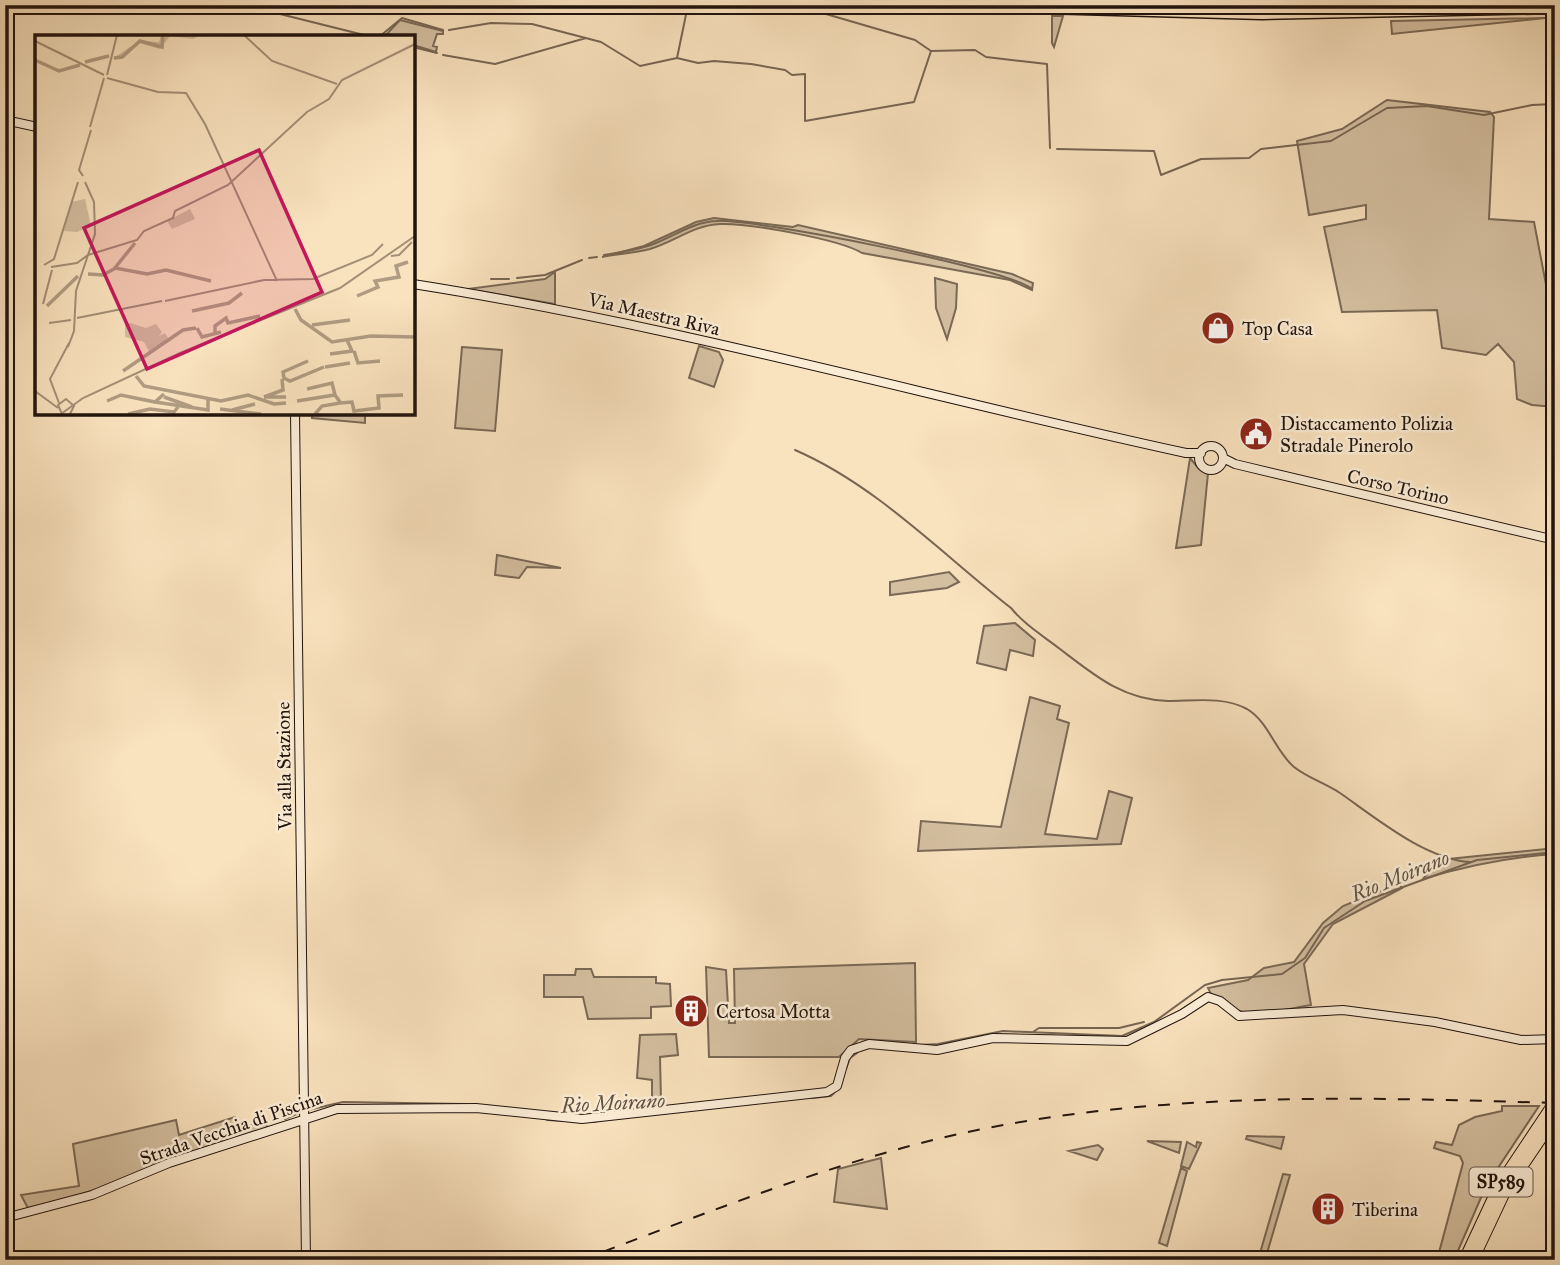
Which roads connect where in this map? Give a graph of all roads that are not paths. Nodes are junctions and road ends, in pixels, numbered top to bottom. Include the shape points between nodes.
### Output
1 (932, 5) edge
2 (1145, 5) edge
3 (1384, 5) edge
4 (1555, 8) edge
5 (5, 120) edge
6 (35, 127) edge
7 (415, 284) edge
8 (295, 415) edge
9 (1200, 457) junction
10 (1222, 462) junction
11 (1555, 540) edge
12 (1555, 1039) edge
13 (1553, 1110) edge
14 (305, 1119) junction
15 (5, 1218) edge
16 (306, 1260) edge
17 (1464, 1260) edge
18 (1473, 1260) edge

1 - 4 highway via 1262,14
2 - 3 highway
5 - 6 street
7 - 9 street, Via Maestra Riva via 557,308
8 - 14 street, Via alla Stazione
9 - 10 street via 1209,470
9 - 10 street via 1208,447 1215,447
10 - 11 street, Corso Torino
12 - 14 street, Strada Vecchia di Piscina via 1521,1040 1343,1010 1239,1016 1209,997 1127,1041 993,1038 941,1050 869,1044 851,1050 841,1066 837,1086 827,1092 582,1119 476,1108 371,1107 337,1109
13 - 17 main road, SP589 via 1499,1185
13 - 18 main road, SP589 via 1505,1192
14 - 15 street, Strada Vecchia di Piscina via 169,1163 92,1195
14 - 16 street, Via alla Stazione

